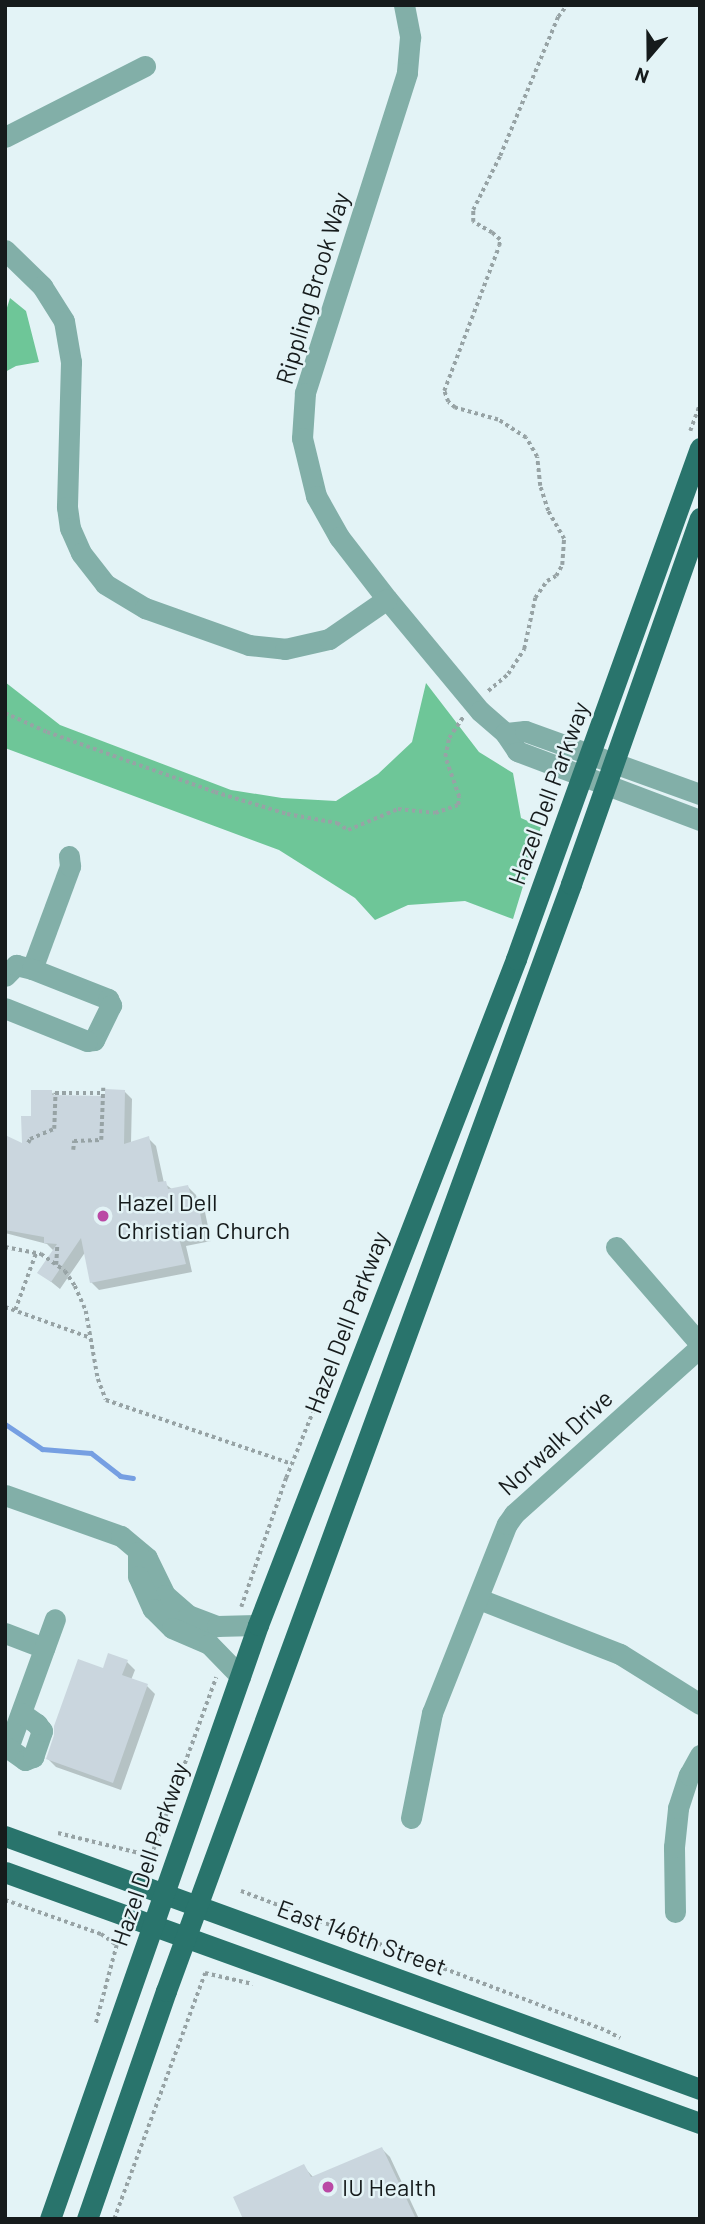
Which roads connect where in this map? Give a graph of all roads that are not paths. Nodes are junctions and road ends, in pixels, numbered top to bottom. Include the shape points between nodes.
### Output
1 (404, 5) edge
2 (145, 66) dead end
3 (5, 137) edge
4 (5, 250) edge
5 (700, 448) edge
6 (700, 518) edge
7 (387, 599) junction
8 (505, 733) junction
9 (590, 754) junction
10 (615, 762) junction
11 (582, 776) junction
12 (606, 786) junction
13 (700, 794) edge
14 (700, 820) edge
15 (69, 856) dead end
16 (32, 969) junction
17 (5, 976) edge
18 (5, 1008) edge
19 (616, 1247) dead end
20 (700, 1345) edge
21 (5, 1494) edge
22 (138, 1552) junction
23 (479, 1599) junction
24 (55, 1619) dead end
25 (258, 1625) junction
26 (5, 1633) edge
27 (44, 1648) junction
28 (240, 1676) junction
29 (700, 1704) edge
30 (6, 1748) edge
31 (700, 1755) edge
32 (411, 1818) dead end
33 (5, 1836) edge
34 (5, 1872) edge
35 (163, 1892) junction
36 (199, 1905) junction
37 (675, 1912) dead end
38 (151, 1927) junction
39 (186, 1937) junction
40 (700, 2089) edge
41 (700, 2123) edge
42 (50, 2219) edge
43 (88, 2219) edge

1 - 7 street, Rippling Brook Way via 411,37 407,73 309,376 302,425 308,471 322,509
2 - 3 street
4 - 7 street via 42,286 64,321 71,362 67,507 81,552 105,584 158,612 250,645 285,649 329,639
5 - 9 main road, Hazel Dell Parkway
6 - 10 main road
7 - 8 street, Rippling Brook Way via 475,705
8 - 9 street via 525,731
8 - 11 street, Rippling Brook Way via 517,751
9 - 10 street
9 - 11 main road, Hazel Dell Parkway
10 - 12 main road
10 - 13 street
11 - 12 street, Rippling Brook Way
11 - 25 main road, Hazel Dell Parkway via 516,959
12 - 14 street, Rippling Brook Way
12 - 36 main road
15 - 16 street via 70,866
16 - 17 street via 16,965
16 - 18 street via 108,999 111,1005 94,1040
19 - 20 street
20 - 23 street, Norwalk Drive via 514,1514
21 - 22 street via 121,1536
22 - 25 street via 153,1567 172,1604 188,1615 217,1626
22 - 28 street via 138,1576 153,1609 172,1628 209,1644
23 - 29 street via 620,1654
23 - 32 street, Norwalk Drive via 432,1713
24 - 27 street
25 - 28 main road, Hazel Dell Parkway
26 - 27 street
27 - 30 street
28 - 35 main road, Hazel Dell Parkway
31 - 37 street via 678,1808
33 - 35 main road, East 146th Street
34 - 38 main road
35 - 36 main road, East 146th Street
35 - 38 main road, Hazel Dell Parkway
36 - 39 main road
36 - 40 main road, East 146th Street
38 - 39 main road
38 - 42 main road, Hazel Dell Parkway
39 - 41 main road
39 - 43 main road

